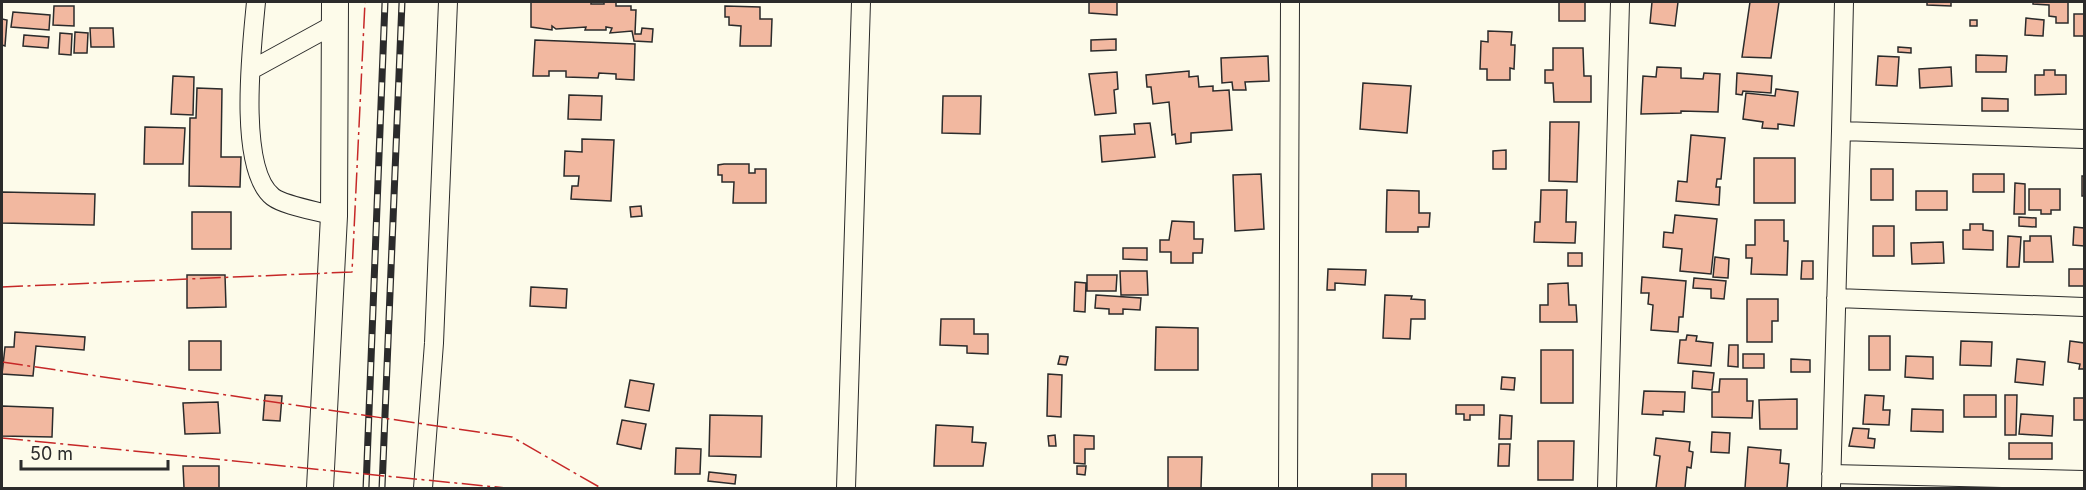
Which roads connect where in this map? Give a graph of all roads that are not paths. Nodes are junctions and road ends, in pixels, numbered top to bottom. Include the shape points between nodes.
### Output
1 (256, 2) edge
2 (448, 2) edge
3 (861, 2) edge
4 (1290, 2) edge
5 (1620, 2) edge
6 (1844, 2) edge
7 (335, 13) edge
8 (251, 70) junction
9 (1841, 131) junction
10 (2085, 139) edge
11 (334, 216) junction
12 (1836, 298) junction
13 (2085, 307) edge
14 (2085, 480) edge
15 (1831, 481) edge
16 (320, 489) edge
17 (423, 489) edge
18 (846, 489) edge
19 (1288, 489) edge
20 (1607, 489) edge

1 - 8 street
2 - 17 street via 434,343
3 - 18 street
4 - 19 street
5 - 20 street
6 - 9 street
7 - 8 street
7 - 11 street
8 - 11 street via 251,150 259,182 274,198
9 - 10 street
9 - 12 street
11 - 16 street
12 - 13 street
12 - 15 street
14 - 15 street

